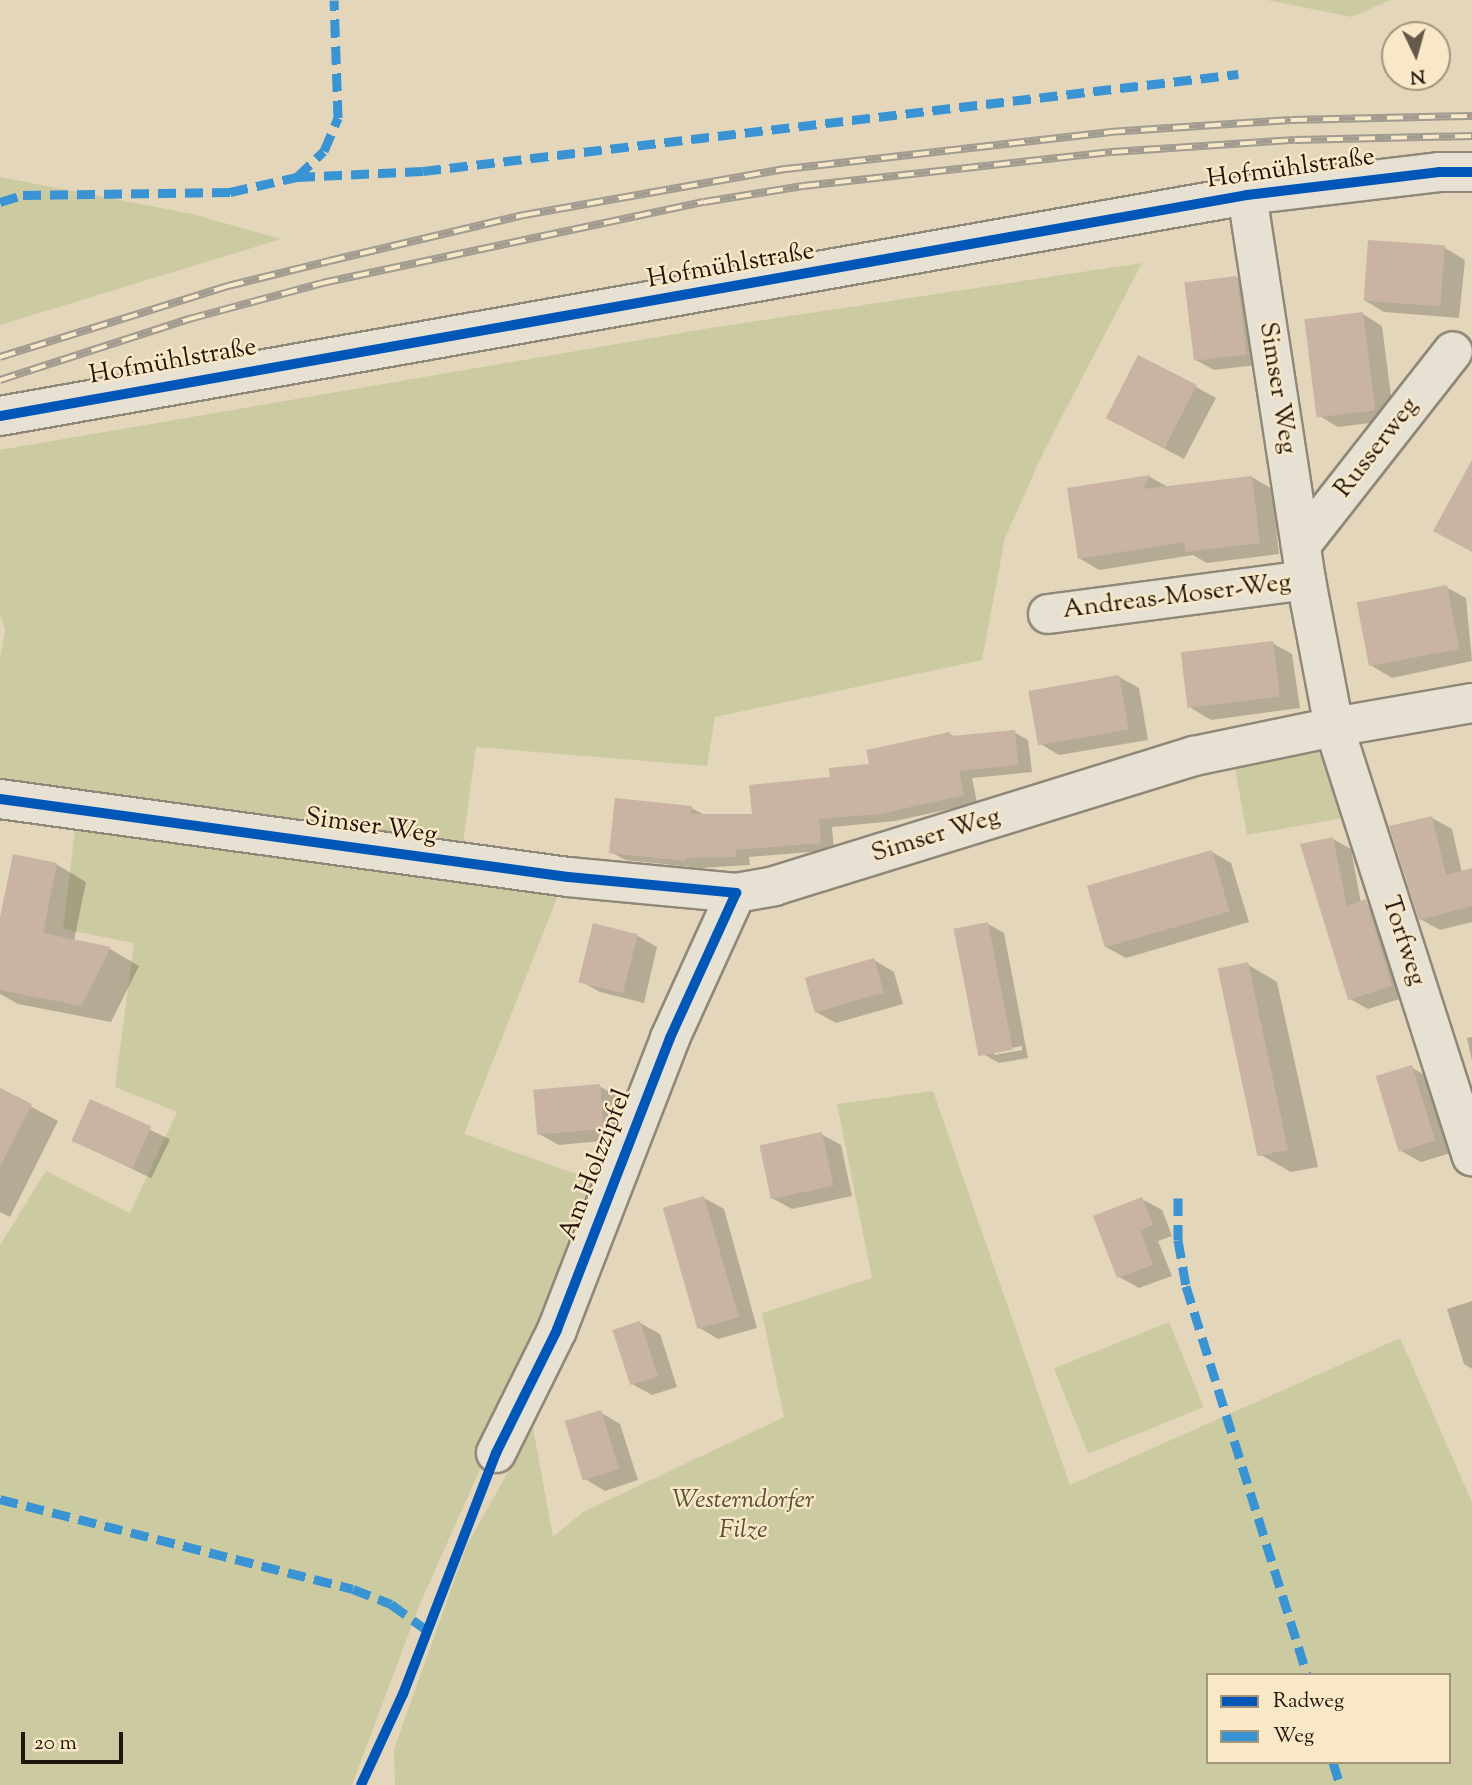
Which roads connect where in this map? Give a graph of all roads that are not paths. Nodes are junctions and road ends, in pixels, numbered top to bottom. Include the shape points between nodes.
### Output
1 (1472, 172) edge
2 (1247, 195) junction
3 (1452, 351) dead end
4 (0, 416) edge
5 (1304, 563) junction
6 (1048, 614) dead end
7 (1472, 703) edge
8 (1334, 727) junction
9 (0, 799) edge
10 (736, 893) junction
11 (1472, 1156) edge
12 (496, 1452) dead end

1 - 2 street, Hofmühlstraße
2 - 4 street, Hofmühlstraße
2 - 5 street, Simser Weg
3 - 5 street, Russerweg
5 - 6 street, Andreas-Moser-Weg
5 - 8 street, Simser Weg
7 - 8 street
8 - 10 street, Simser Weg via 1194,756 774,886
8 - 11 street, Torfweg
9 - 10 street, Simser Weg via 568,877
10 - 12 street, Am Holzzipfel via 670,1038 557,1331

